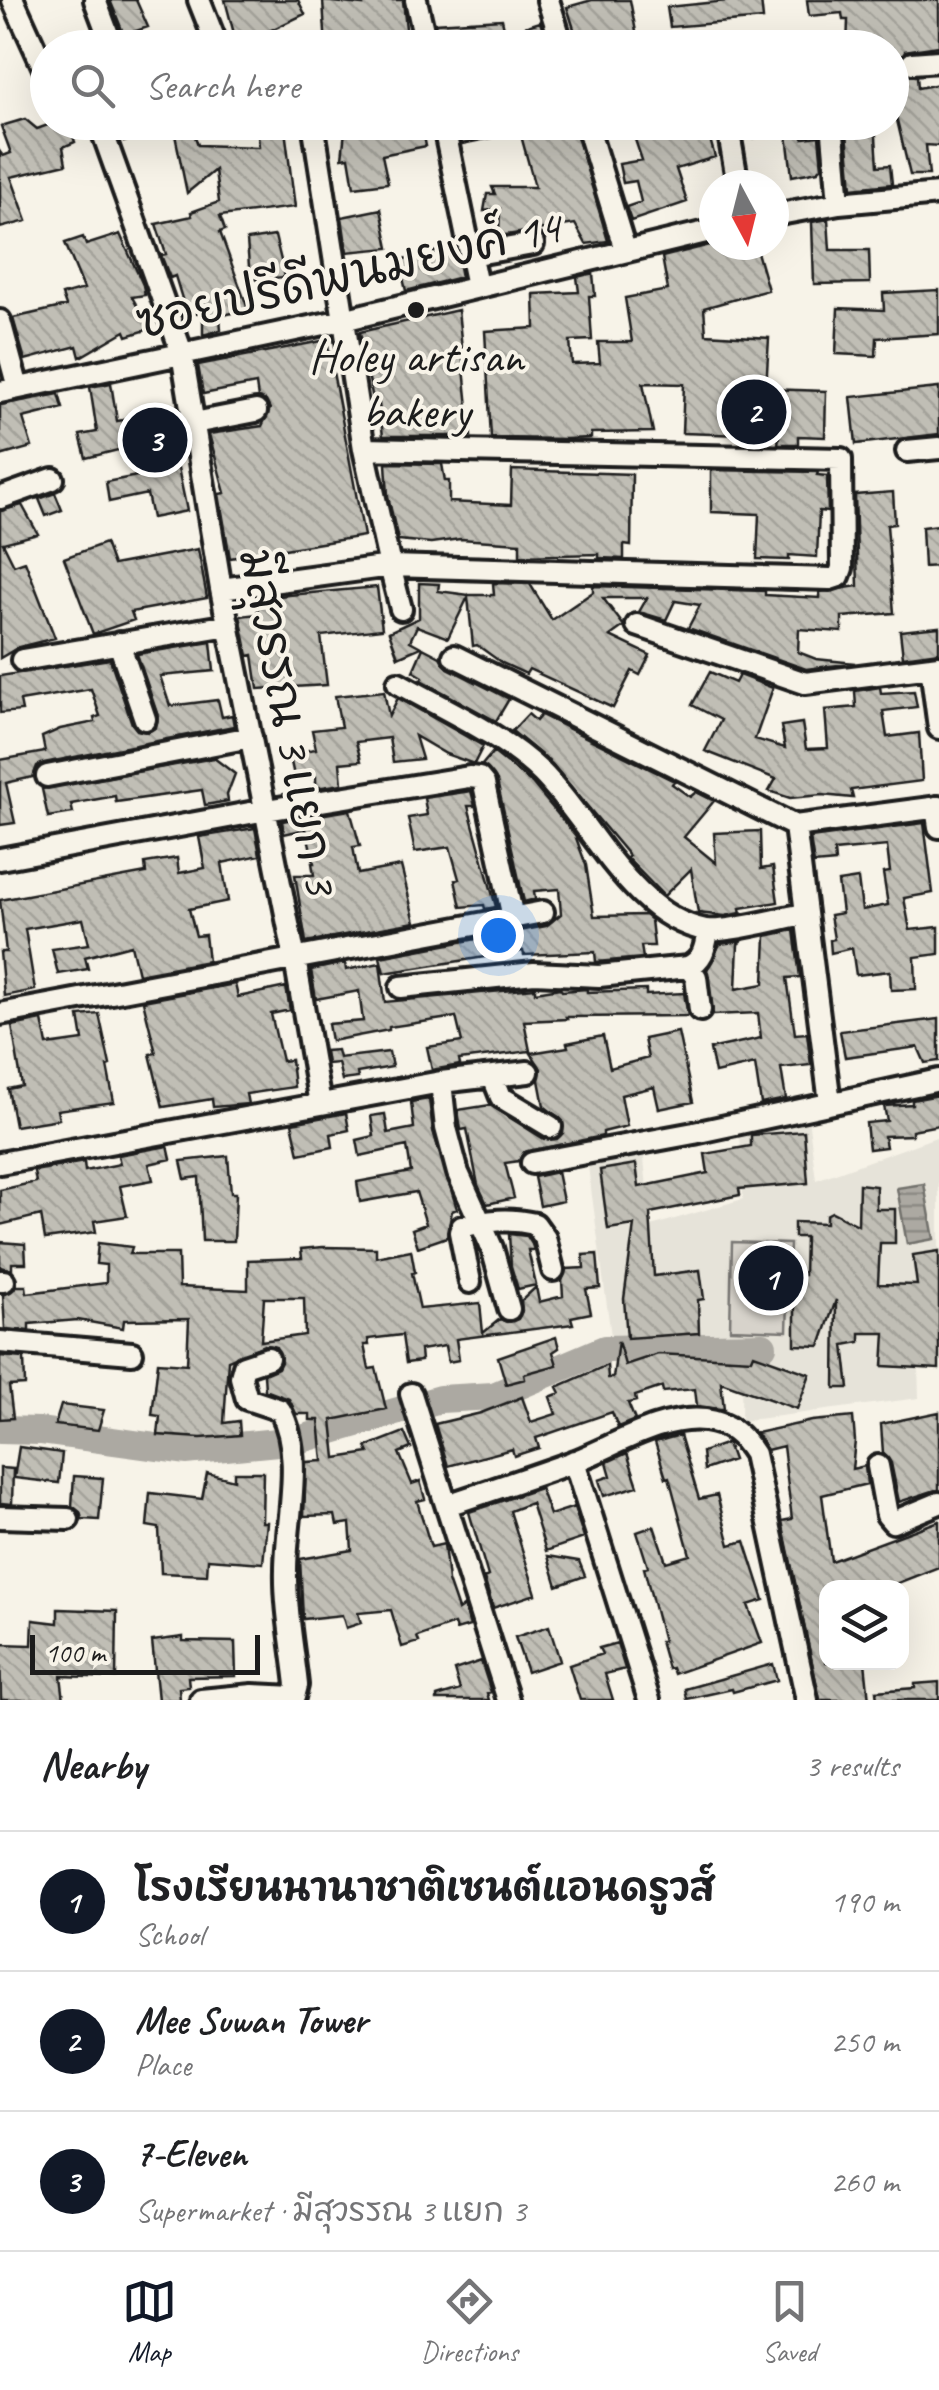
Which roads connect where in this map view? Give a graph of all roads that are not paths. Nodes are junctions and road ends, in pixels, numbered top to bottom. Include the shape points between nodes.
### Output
1 (13, 0) edge
2 (95, 0) edge
3 (199, 0) edge
4 (416, 0) edge
5 (548, 0) edge
6 (106, 30) edge
7 (211, 30) edge
8 (423, 30) edge
9 (557, 30) edge
10 (30, 37) edge
11 (939, 61) edge
12 (912, 64) dead end
13 (105, 140) edge
14 (316, 140) edge
15 (447, 140) edge
16 (591, 140) edge
17 (730, 140) edge
18 (834, 140) edge
19 (735, 170) edge
20 (939, 194) edge
21 (839, 203) junction
22 (789, 213) edge
23 (699, 233) edge
24 (533, 244) dead end
25 (624, 250) junction
26 (471, 255) junction
27 (477, 286) junction
28 (342, 320) junction
29 (0, 322) edge
30 (182, 353) junction
31 (9, 390) edge
32 (256, 412) dead end
33 (194, 423) junction
34 (939, 448) edge
35 (364, 449) junction
36 (908, 451) dead end
37 (53, 479) dead end
38 (0, 498) edge
39 (390, 566) junction
40 (221, 589) junction
41 (400, 610) dead end
42 (228, 625) junction
43 (637, 625) dead end
44 (119, 644) junction
45 (454, 656) dead end
46 (22, 660) dead end
47 (935, 667) edge
48 (398, 684) dead end
49 (145, 719) dead end
50 (939, 728) edge
51 (251, 737) junction
52 (47, 776) dead end
53 (266, 810) junction
54 (938, 814) edge
55 (795, 826) junction
56 (0, 860) edge
57 (543, 912) dead end
58 (804, 914) junction
59 (512, 918) junction
60 (708, 931) junction
61 (296, 959) junction
62 (688, 967) junction
63 (400, 987) dead end
64 (700, 1010) dead end
65 (0, 1014) edge
66 (528, 1072) dead end
67 (494, 1077) junction
68 (939, 1080) edge
69 (441, 1082) junction
70 (830, 1103) junction
71 (320, 1104) junction
72 (552, 1127) dead end
73 (532, 1163) dead end
74 (0, 1164) edge
75 (481, 1222) junction
76 (552, 1270) dead end
77 (470, 1282) dead end
78 (509, 1308) dead end
79 (0, 1342) edge
80 (132, 1353) dead end
81 (268, 1358) dead end
82 (413, 1397) dead end
83 (574, 1462) junction
84 (878, 1466) dead end
85 (939, 1504) edge
86 (447, 1505) junction
87 (0, 1517) edge
88 (68, 1519) dead end
89 (201, 1700) edge
90 (508, 1700) edge
91 (648, 1700) edge
92 (806, 1700) edge

1 - 10 street
2 - 6 street
3 - 7 street
4 - 8 street
5 - 9 street
11 - 12 street
13 - 30 street, มีสุวรรณ 3 แยก 3
14 - 28 street
15 - 26 street
16 - 25 street
17 - 19 street
18 - 21 street
20 - 21 street
21 - 22 street
23 - 25 street, ซอยปรีดีพนมยงค์ 14
24 - 26 street
25 - 27 street, ซอยปรีดีพนมยงค์ 14
26 - 27 street
27 - 28 street, ซอยปรีดีพนมยงค์ 14
28 - 30 street, ซอยปรีดีพนมยงค์ 14
28 - 35 street
29 - 31 street
30 - 31 street, ซอยปรีดีพนมยงค์ 14
30 - 33 street, มีสุวรรณ 3 แยก 3
32 - 33 street
33 - 40 street, มีสุวรรณ 3 แยก 3
34 - 36 street
35 - 39 street
35 - 39 street via 841,459 839,576
37 - 38 street
39 - 40 street
39 - 41 street
40 - 42 street, มีสุวรรณ 3 แยก 3
42 - 44 street
42 - 51 street, มีสุวรรณ 3 แยก 3
43 - 47 street via 804,683
44 - 46 street
44 - 49 street
45 - 55 street
47 - 50 street
48 - 60 street via 526,758 637,891 656,908
51 - 52 street
51 - 53 street, มีสุวรรณ 3 แยก 3
53 - 56 street
53 - 59 street via 479,778
53 - 61 street, มีสุวรรณ 3 แยก 3
54 - 55 street
55 - 58 street
57 - 59 street
58 - 60 street
58 - 70 street
59 - 61 street
60 - 62 street via 699,962
61 - 65 street
61 - 71 street, มีสุวรรณ 3 แยก 3
62 - 63 street
62 - 64 street via 696,977
66 - 67 street
67 - 69 street
67 - 72 street via 500,1097
68 - 70 street
69 - 71 street
69 - 75 street via 458,1172
70 - 73 street
71 - 74 street
75 - 76 street via 536,1224
75 - 77 street via 460,1232
75 - 78 street
79 - 80 street
81 - 89 street via 241,1371 244,1396 280,1410 288,1431 286,1573 297,1685 294,1696
82 - 86 street
83 - 86 street
83 - 91 street
83 - 92 street via 672,1422 710,1421 742,1435 754,1454
84 - 85 street via 893,1522
86 - 90 street
87 - 88 street

